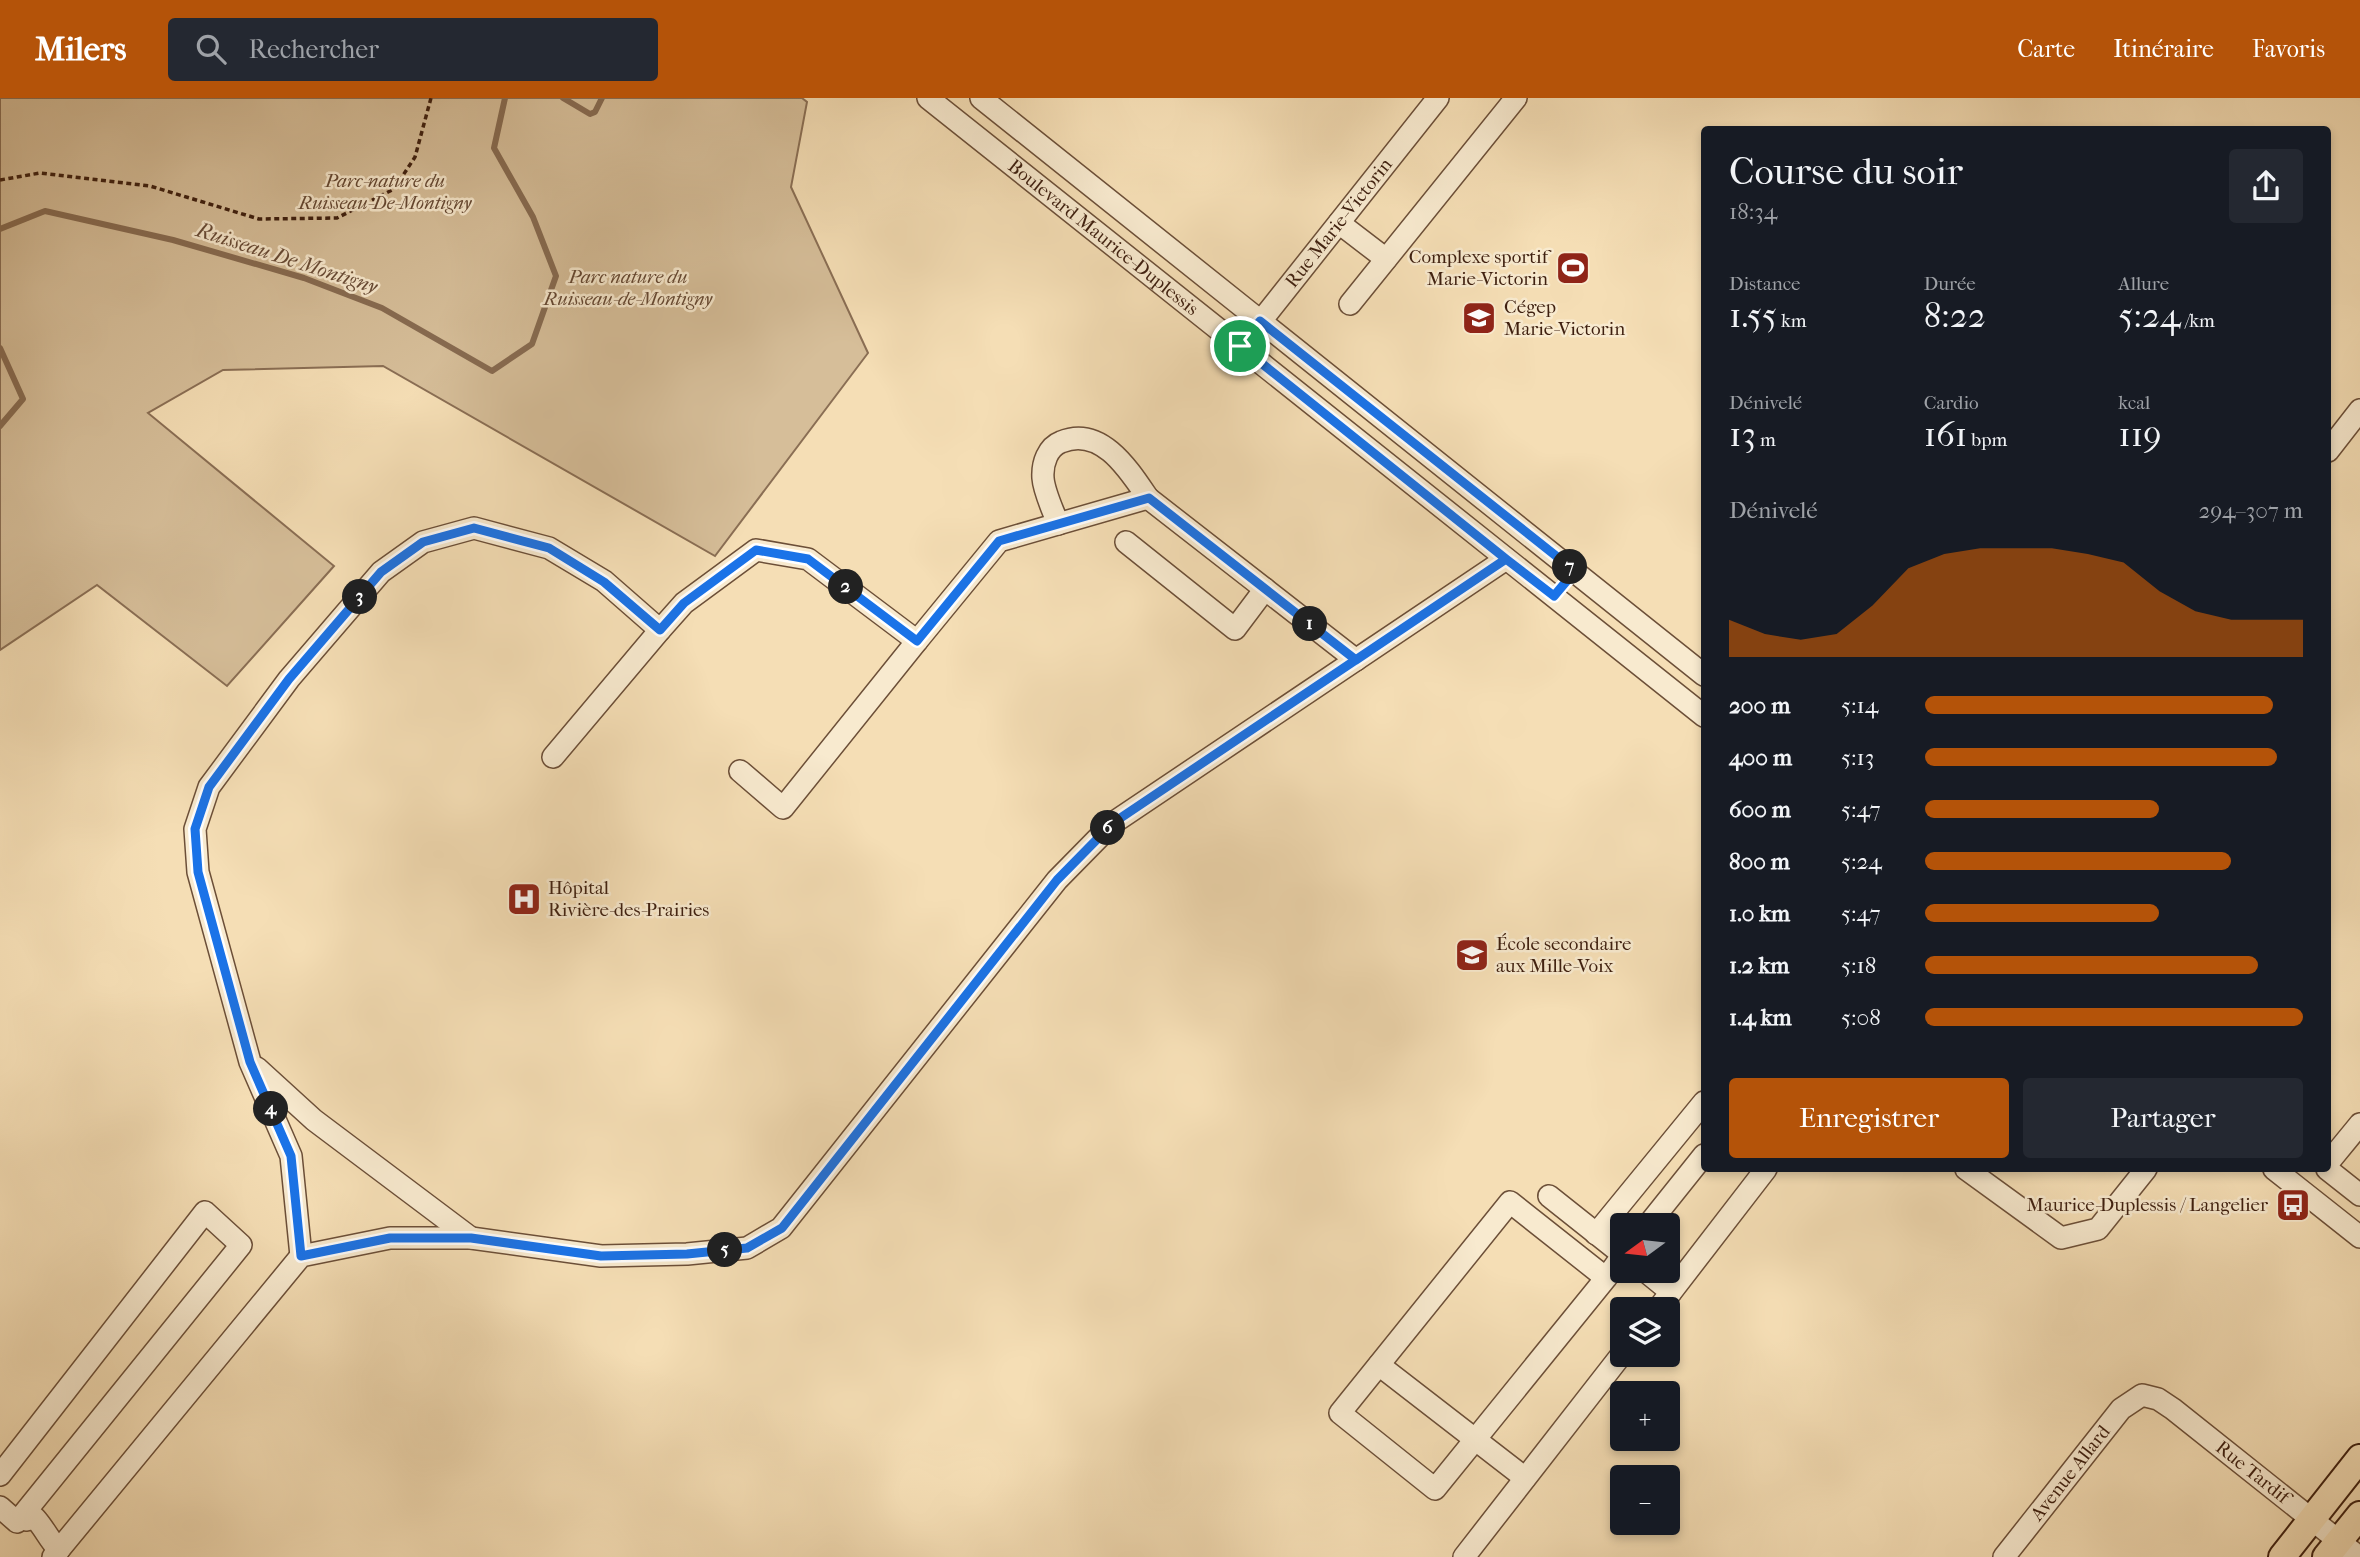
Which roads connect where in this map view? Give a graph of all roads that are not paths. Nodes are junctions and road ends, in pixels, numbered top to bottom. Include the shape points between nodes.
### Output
1 (928, 98) edge
2 (981, 98) edge
3 (1438, 98) edge
4 (1516, 98) edge
5 (1339, 223) junction
6 (1386, 259) junction
7 (1350, 304) dead end
8 (1260, 321) junction
9 (1240, 346) junction
10 (2360, 410) edge
11 (2331, 447) edge
12 (1149, 498) junction
13 (1506, 518) junction
14 (1058, 524) junction
15 (1126, 542) dead end
16 (1485, 543) junction
17 (1506, 559) junction
18 (1575, 571) junction
19 (1265, 589) junction
20 (1554, 596) junction
21 (1632, 618) junction
22 (660, 630) junction
23 (917, 641) junction
24 (1613, 641) junction
25 (1356, 660) junction
26 (1701, 673) edge
27 (1701, 714) edge
28 (553, 758) dead end
29 (740, 771) dead end
30 (250, 1062) junction
31 (1701, 1106) edge
32 (2360, 1124) edge
33 (1701, 1159) edge
34 (2331, 1159) edge
35 (1764, 1172) edge
36 (1970, 1172) edge
37 (2144, 1172) edge
38 (2278, 1172) edge
39 (2331, 1172) edge
40 (2360, 1195) edge
41 (1549, 1196) dead end
42 (1658, 1213) edge
43 (1596, 1234) junction
44 (2360, 1237) edge
45 (471, 1238) junction
46 (1610, 1245) edge
47 (301, 1256) junction
48 (1610, 1272) edge
49 (1606, 1278) junction
50 (1668, 1297) edge
51 (1379, 1365) junction
52 (1612, 1367) edge
53 (2142, 1395) joint
54 (1475, 1440) junction
55 (2360, 1458) edge
56 (0, 1475) edge
57 (1525, 1478) junction
58 (0, 1507) edge
59 (2360, 1515) edge
60 (24, 1518) junction
61 (2312, 1519) junction
62 (55, 1550) edge
63 (2341, 1552) edge
64 (1464, 1557) edge
65 (2004, 1557) edge
66 (2282, 1557) edge

1 - 9 street, Boulevard Maurice-Duplessis
2 - 8 street, Boulevard Maurice-Duplessis
3 - 5 street, Rue Marie-Victorin
4 - 6 street
5 - 6 street
5 - 8 street, Rue Marie-Victorin
6 - 7 street
8 - 9 street, Rue Marie-Victorin
8 - 13 street, Boulevard Maurice-Duplessis
9 - 16 street, Boulevard Maurice-Duplessis
10 - 11 street
12 - 14 street
12 - 14 street via 1105,446 1084,437 1069,438 1053,445 1045,460 1043,479
12 - 19 street
13 - 16 street
13 - 18 street, Boulevard Maurice-Duplessis
14 - 23 street via 999,541
15 - 19 street via 1236,629
16 - 17 street, Boulevard Maurice-Duplessis
17 - 20 street, Boulevard Maurice-Duplessis
17 - 25 street
18 - 20 street
18 - 21 street, Boulevard Maurice-Duplessis
19 - 25 street
20 - 24 street, Boulevard Maurice-Duplessis
21 - 24 street
21 - 26 street, Boulevard Maurice-Duplessis
22 - 23 street via 684,603 756,550 808,559
22 - 28 street
22 - 30 street via 604,582 549,548 474,528 423,542 381,572 289,679 209,787 195,829 198,872
23 - 29 street via 783,808
24 - 27 street, Boulevard Maurice-Duplessis
25 - 45 street via 1113,823 1057,880 782,1228 747,1248 687,1254 601,1256
30 - 45 street via 314,1120
30 - 47 street via 291,1156
31 - 43 street
32 - 34 street
33 - 42 street
35 - 50 street
36 - 37 street via 2060,1238 2098,1229
38 - 44 street
39 - 40 street
41 - 43 street
43 - 46 street
45 - 47 street via 390,1238
47 - 62 street
48 - 49 street
49 - 51 street via 1510,1202
49 - 54 street
51 - 54 street
51 - 54 street via 1340,1413 1435,1489
52 - 57 street
53 - 61 street, Rue Tardif via 2158,1399
53 - 65 street, Avenue Allard via 2121,1409
54 - 57 street
55 - 61 main road
56 - 60 street via 205,1212 241,1245
57 - 64 street
58 - 60 street via 17,1522
59 - 63 main road
60 - 62 street via 27,1529
61 - 63 street, Rue Tardif
61 - 66 main road

